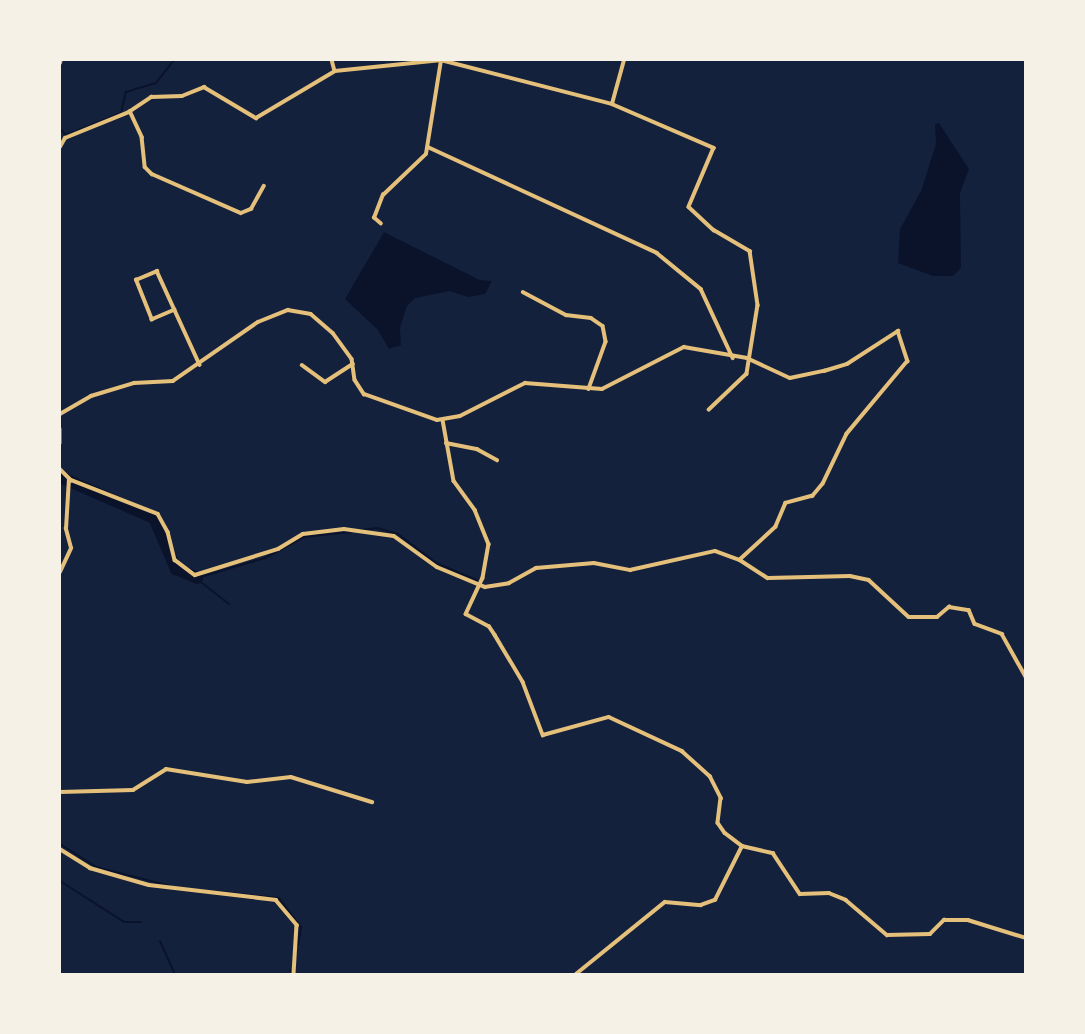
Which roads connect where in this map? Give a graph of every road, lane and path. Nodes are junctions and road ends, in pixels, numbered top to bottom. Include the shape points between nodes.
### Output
1 (331, 60) edge
2 (441, 60) edge
3 (624, 60) edge
4 (335, 71) junction
5 (612, 104) junction
6 (130, 111) junction
7 (60, 134) edge
8 (65, 138) junction
9 (60, 147) edge
10 (428, 147) junction
11 (264, 186) dead end
12 (380, 224) dead end
13 (523, 292) dead end
14 (175, 310) junction
15 (733, 358) junction
16 (747, 358) junction
17 (353, 364) junction
18 (200, 365) junction
19 (302, 365) dead end
20 (589, 389) junction
21 (709, 410) dead end
22 (60, 414) edge
23 (443, 420) junction
24 (60, 429) edge
25 (60, 443) edge
26 (446, 443) junction
27 (497, 460) dead end
28 (60, 469) edge
29 (67, 482) junction
30 (740, 560) junction
31 (60, 572) edge
32 (480, 586) junction
33 (1026, 677) edge
34 (60, 792) edge
35 (372, 802) dead end
36 (742, 846) junction
37 (60, 849) edge
38 (1026, 939) edge
39 (294, 975) edge
40 (576, 975) edge

1 - 4 street
2 - 4 street
2 - 5 street
2 - 10 street
3 - 5 street
4 - 6 street via 256,118 204,87 182,96 151,97
5 - 16 street via 714,148 689,207 714,230 750,251 758,305 757,328
6 - 8 street
6 - 11 street via 142,137 145,167 152,174 241,213 251,208
7 - 8 street
8 - 9 street
10 - 12 street via 383,194 374,218
10 - 15 street via 657,253 701,289
13 - 20 street via 566,315 591,318 603,326 606,342
14 - 14 street via 157,271 136,280 152,320
14 - 18 street
15 - 16 street
15 - 20 street via 707,348 684,347 608,386
16 - 21 street via 747,374
16 - 30 street via 790,378 847,364 898,331 908,360 846,434 823,485 813,496 786,503 776,527
17 - 18 street via 348,351 319,319 288,310 258,322
17 - 19 street via 325,382
17 - 23 street via 359,388 372,400
18 - 22 street via 173,381 134,383 91,396
20 - 23 street via 517,384 466,414
23 - 26 street
24 - 25 street
26 - 27 street via 477,449
26 - 32 street via 454,481 475,510 489,544
28 - 29 street
29 - 31 street via 66,529 71,548
29 - 32 street via 158,514 175,560 195,575 278,550 303,534 350,530 398,538 436,567
30 - 32 street via 715,551 630,570 578,563 536,568 509,583
30 - 33 street via 768,578 850,576 869,580 909,617 937,617 949,607 969,610 975,624 1002,634
32 - 36 street via 466,614 492,629 520,676 543,734 609,717 682,751 708,771 721,798 720,829
34 - 35 street via 133,790 166,769 247,782 291,778
36 - 38 street via 773,853 800,894 829,893 846,900 887,935 930,934 944,920 968,920
36 - 40 street via 715,900 701,905 665,902
37 - 39 street via 89,868 149,885 276,900 297,925

